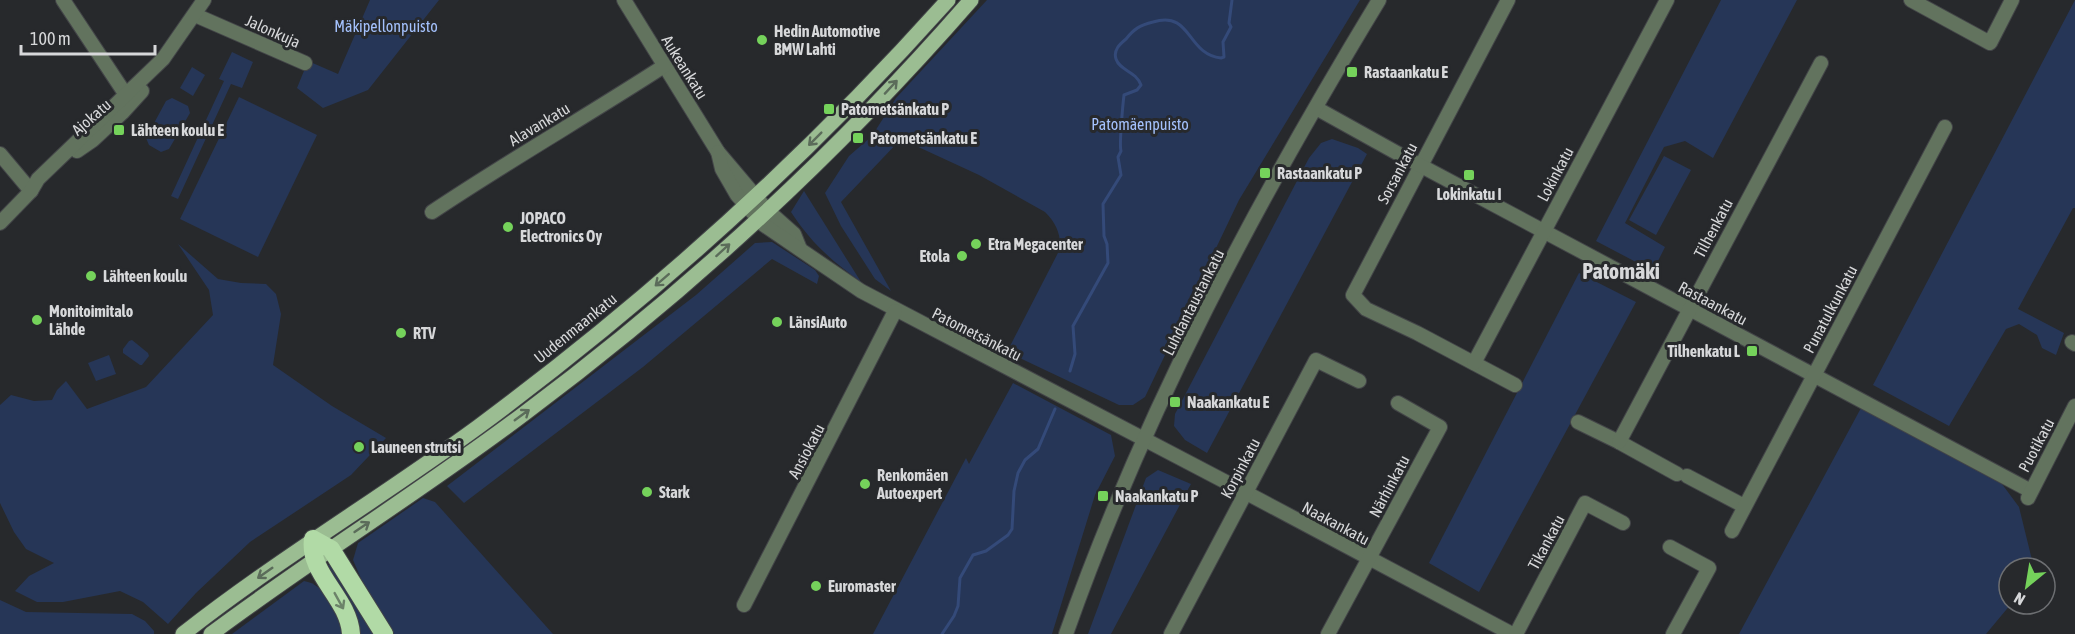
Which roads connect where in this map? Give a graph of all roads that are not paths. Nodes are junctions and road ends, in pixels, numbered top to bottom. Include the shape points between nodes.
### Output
1 (63, 0) edge
2 (204, 0) edge
3 (624, 0) edge
4 (948, 0) edge
5 (971, 0) edge
6 (1379, 0) edge
7 (1508, 0) edge
8 (1667, 0) edge
9 (1911, 0) edge
10 (2012, 0) edge
11 (195, 15) junction
12 (305, 63) dead end
13 (1821, 63) dead end
14 (664, 66) junction
15 (128, 99) junction
16 (1316, 108) junction
17 (1945, 127) dead end
18 (0, 154) edge
19 (1420, 165) junction
20 (31, 191) junction
21 (751, 201) junction
22 (432, 212) dead end
23 (763, 214) junction
24 (0, 223) edge
25 (1543, 231) junction
26 (1689, 309) junction
27 (896, 311) junction
28 (1474, 363) junction
29 (1813, 375) junction
30 (1359, 381) dead end
31 (1515, 385) dead end
32 (1398, 403) dead end
33 (2075, 406) edge
34 (1578, 422) dead end
35 (1144, 440) junction
36 (1619, 442) junction
37 (1246, 492) junction
38 (2029, 496) joint
39 (1744, 506) junction
40 (1623, 523) dead end
41 (1732, 531) dead end
42 (313, 539) junction
43 (1670, 547) dead end
44 (331, 549) junction
45 (1368, 559) junction
46 (314, 560) junction
47 (744, 605) dead end
48 (183, 634) edge
49 (211, 634) edge
50 (351, 634) edge
51 (384, 634) edge
52 (1066, 634) edge
53 (1171, 634) edge
54 (1328, 634) edge
55 (1514, 634) edge
56 (1673, 634) edge

1 - 15 street
2 - 11 street, Ajokatu
3 - 14 street, Aukeankatu
4 -> 21 main road, Uudenmaankatu via 886,68
23 -> 5 main road via 882,97
6 - 16 street, Luhdantaustankatu
7 - 19 street, Sorsankatu
8 - 25 street, Lokinkatu
9 - 10 street via 1990,43
11 - 12 street, Jalonkuja
11 - 15 street, Ajokatu via 158,72
13 - 26 street, Tilhenkatu
14 - 21 street, Aukeankatu via 718,152 722,169 737,195
14 - 22 street, Alavankatu
15 - 20 street, Ajokatu via 111,124
16 - 19 street, Rastaankatu
16 - 35 street, Luhdantaustankatu via 1200,322
17 - 29 street, Punatulkunkatu
18 - 20 street
19 - 25 street, Rastaankatu
19 - 28 street, Sorsankatu via 1353,295 1366,309
20 - 24 street, Ajokatu
21 - 23 street, Patometsänkatu
21 -> 42 main road, Uudenmaankatu via 652,290 541,379 448,448
23 - 27 street, Patometsänkatu via 778,236
44 -> 23 main road via 546,397 647,316
25 - 26 street, Rastaankatu
25 - 28 street, Lokinkatu
26 - 29 street, Rastaankatu
26 - 36 street, Tilhenkatu
27 - 35 street, Patometsänkatu
27 - 47 street, Ansiokatu
28 - 31 street
29 - 38 street, Rastaankatu
29 - 39 street, Punatulkunkatu
30 - 37 street, Korpinkatu via 1316,360
32 - 45 street, Närhinkatu via 1440,427
33 - 38 street, Puotikatu
34 - 36 street
35 - 37 street, Naakankatu
35 - 52 street, Luhdantaustankatu via 1094,556
36 - 39 street
37 - 45 street, Naakankatu
37 - 53 street, Korpinkatu
39 - 41 street, Punatulkunkatu
40 - 55 street, Tikankatu via 1586,503
42 - 44 highway
42 - 46 highway
42 -> 48 main road, Uudenmaankatu
43 - 56 street via 1709,568
44 - 46 main road
44 - 51 highway
45 - 54 street, Närhinkatu
45 - 55 street, Naakankatu
46 - 49 main road
46 -> 50 highway via 341,603

